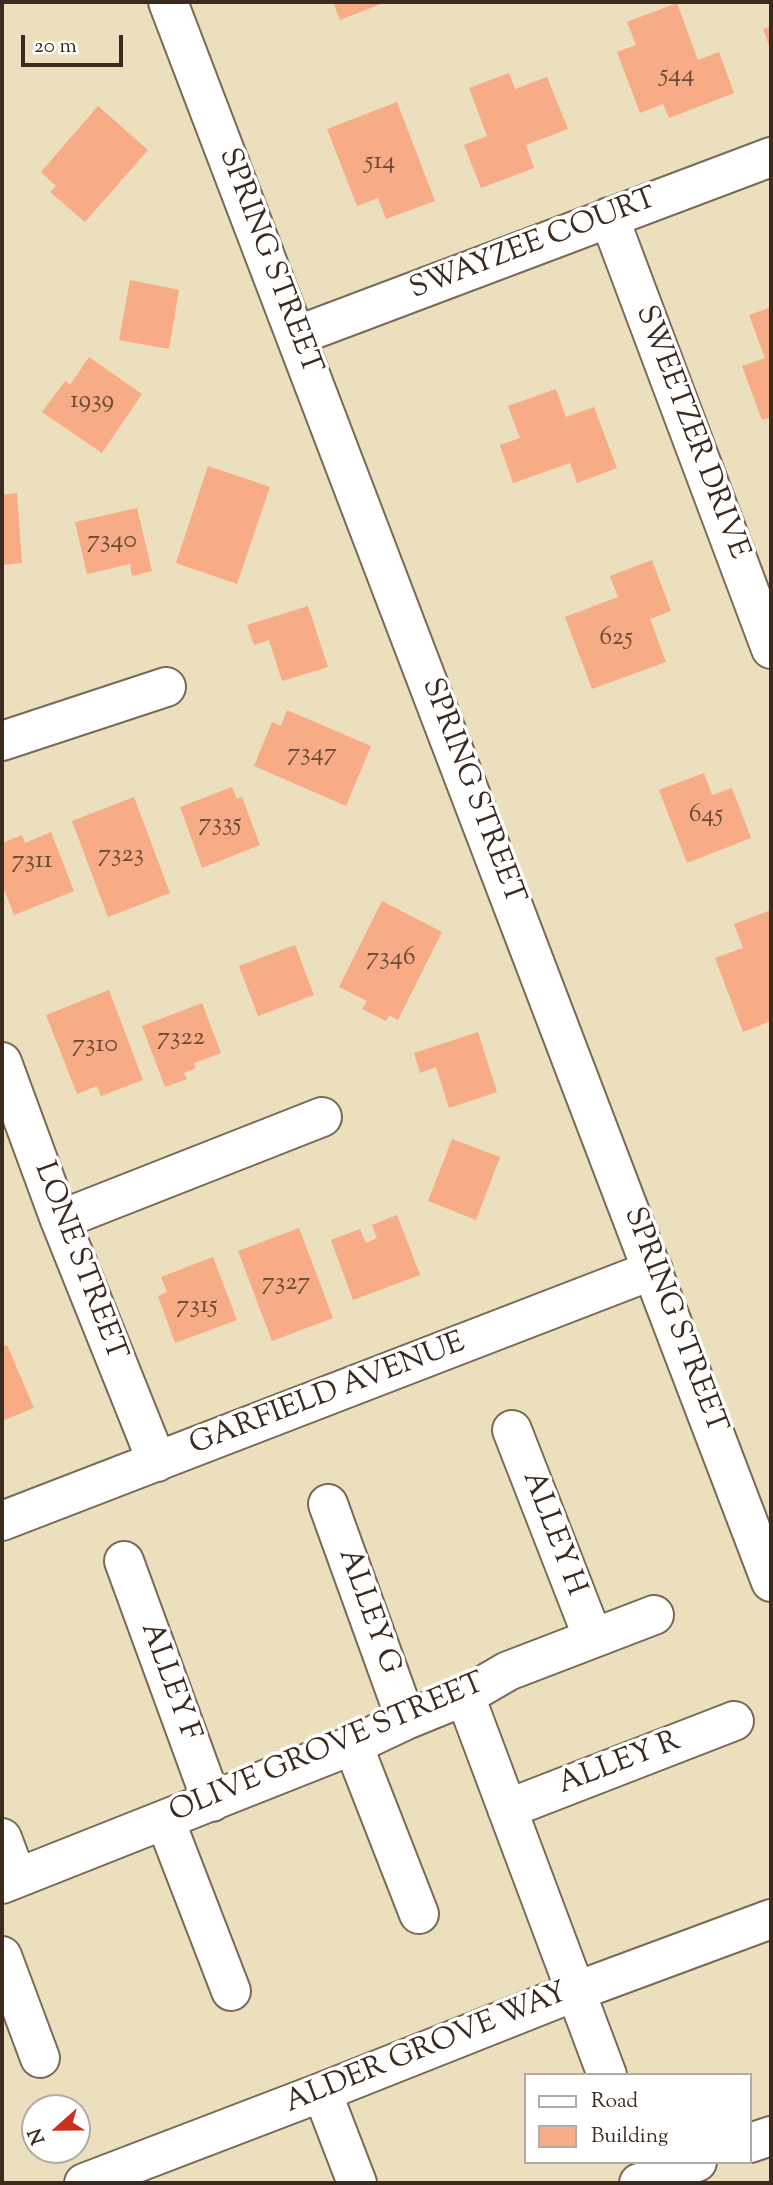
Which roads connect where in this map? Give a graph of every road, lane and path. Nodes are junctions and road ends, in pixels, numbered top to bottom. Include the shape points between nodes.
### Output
1 (168, 2) edge
2 (771, 157) edge
3 (609, 217) junction
4 (296, 335) junction
5 (771, 649) edge
6 (166, 687) dead end
7 (2, 741) edge
8 (2, 1062) edge
9 (322, 1117) dead end
10 (60, 1220) junction
11 (653, 1270) junction
12 (512, 1430) dead end
13 (157, 1462) junction
14 (328, 1504) dead end
15 (2, 1521) edge
16 (124, 1561) dead end
17 (771, 1583) edge
18 (654, 1615) dead end
19 (593, 1639) junction
20 (465, 1696) junction
21 (406, 1720) junction
22 (734, 1721) dead end
23 (353, 1745) junction
24 (212, 1802) junction
25 (506, 1808) junction
26 (165, 1821) junction
27 (2, 1838) edge
28 (9, 1881) edge
29 (419, 1914) dead end
30 (771, 1919) edge
31 (2, 1956) edge
32 (231, 1991) dead end
33 (574, 1992) junction
34 (40, 2059) dead end
35 (606, 2073) edge
36 (322, 2092) junction
37 (771, 2136) edge
38 (752, 2142) edge
39 (690, 2164) edge
40 (645, 2177) edge
41 (84, 2183) edge
42 (357, 2183) edge

1 - 4 street, SPRING STREET
2 - 3 street, SWAYZEE COURT
3 - 4 street, SWAYZEE COURT
3 - 5 street, SWEETZER DRIVE
4 - 11 street, SPRING STREET
6 - 7 street
8 - 10 street, LONE STREET
9 - 10 street
10 - 13 street, LONE STREET
11 - 13 street, GARFIELD AVENUE
11 - 17 street, SPRING STREET
12 - 19 street, ALLEY H
13 - 15 street, GARFIELD AVENUE
14 - 21 street, ALLEY G
16 - 24 street, ALLEY F
18 - 19 street, OLIVE GROVE STREET
19 - 20 street, OLIVE GROVE STREET via 508,1671
20 - 21 street, OLIVE GROVE STREET
20 - 25 street
21 - 23 street, OLIVE GROVE STREET
22 - 25 street, ALLEY R
23 - 24 street, OLIVE GROVE STREET
23 - 29 street
24 - 26 street, OLIVE GROVE STREET
25 - 33 street
26 - 28 street, OLIVE GROVE STREET
26 - 32 street
27 - 28 street
30 - 33 street, ALDER GROVE WAY
31 - 34 street
33 - 35 street
33 - 36 street, ALDER GROVE WAY
36 - 41 street, ALDER GROVE WAY
36 - 42 street
37 - 38 street
39 - 40 street

